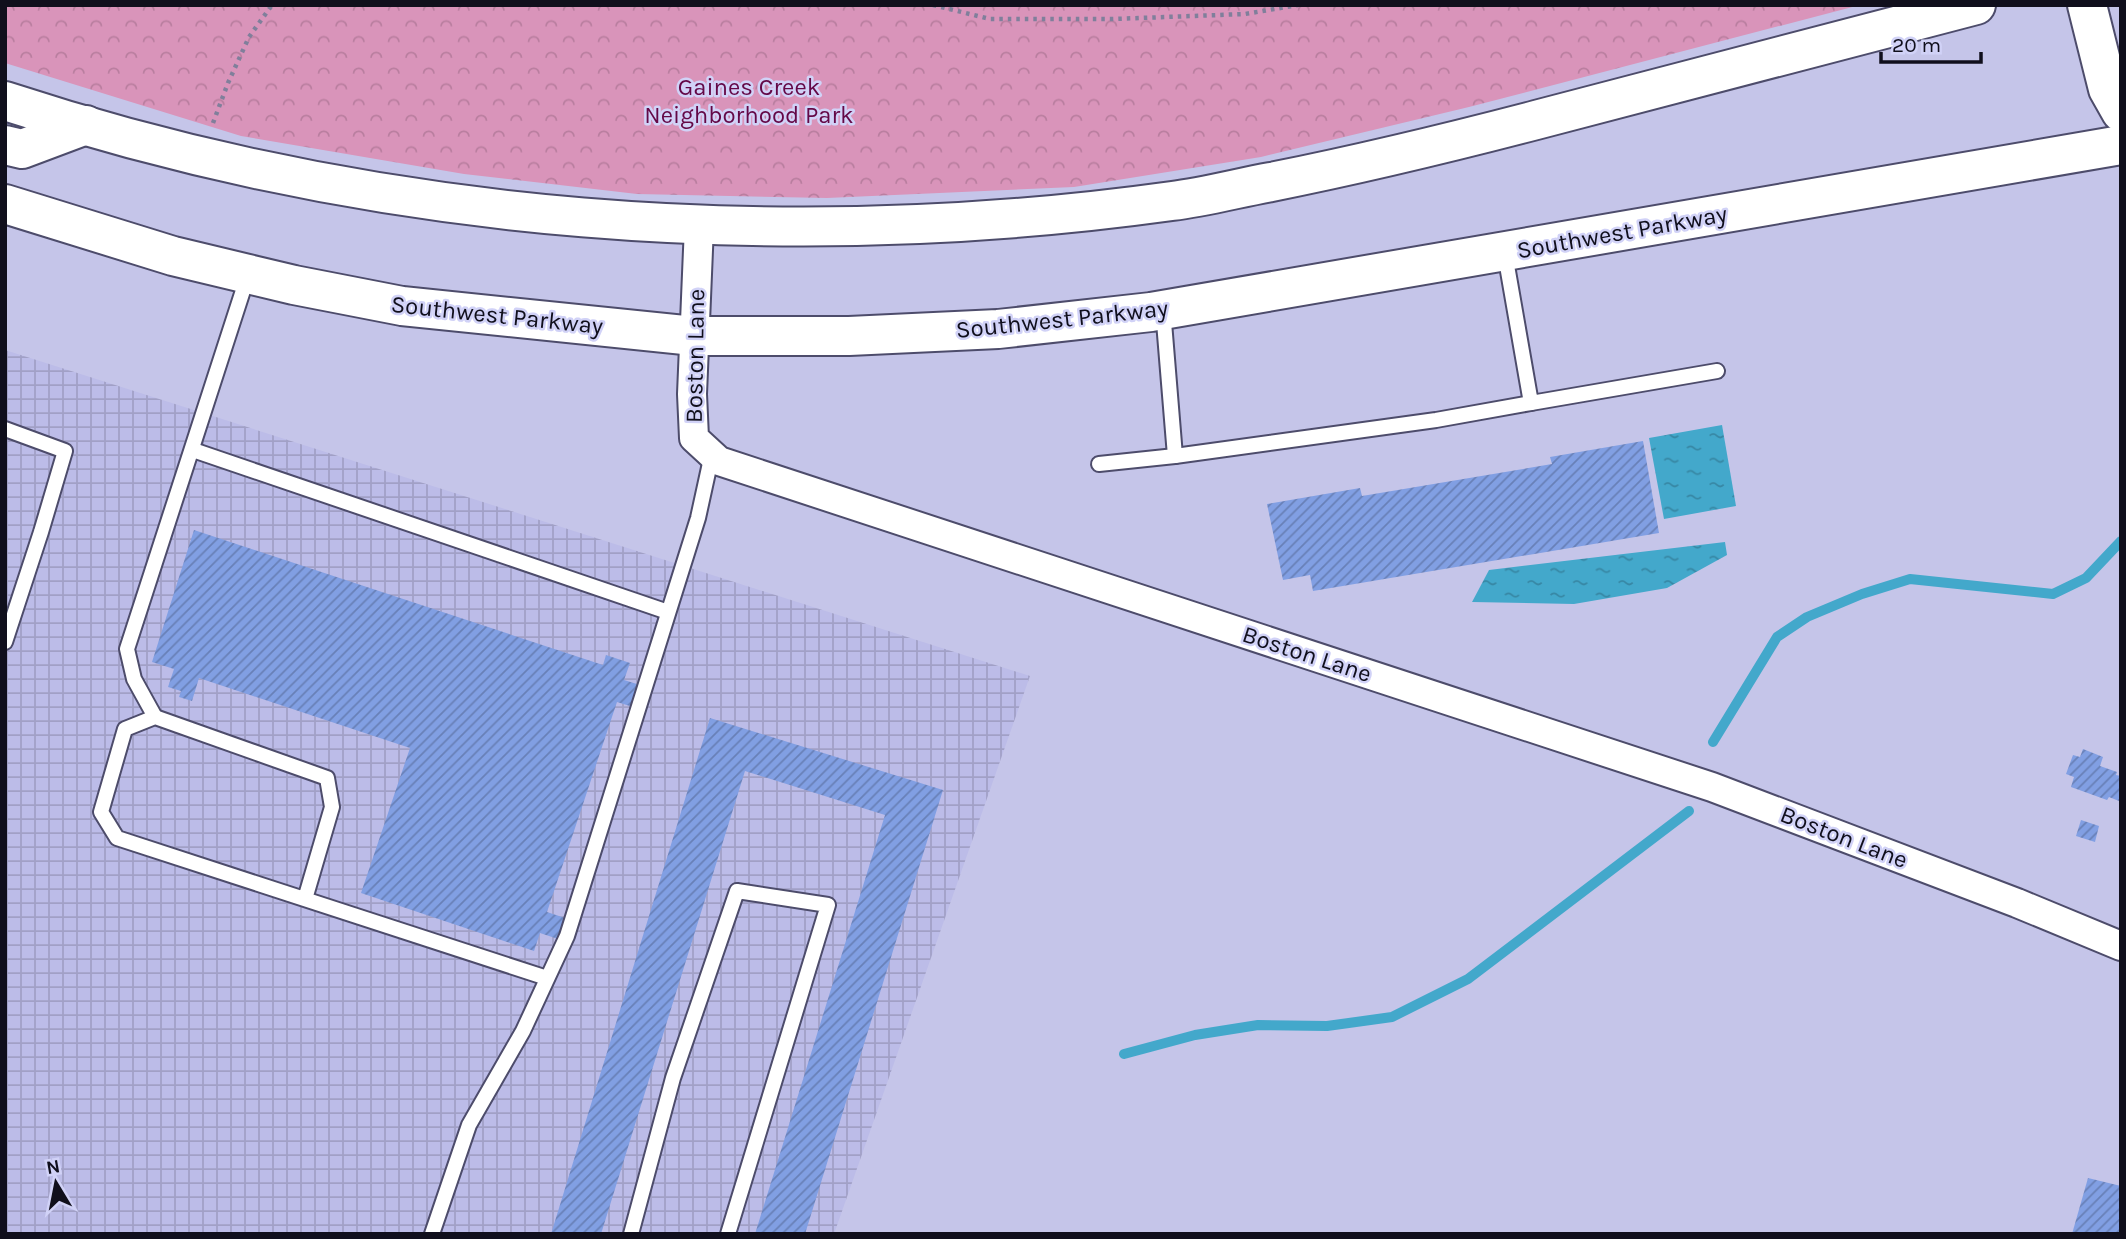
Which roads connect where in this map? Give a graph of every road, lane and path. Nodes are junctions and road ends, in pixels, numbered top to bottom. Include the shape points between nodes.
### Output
1 (272, 5) edge
2 (933, 5) edge
3 (1298, 5) edge
4 (1976, 5) edge
5 (2087, 5) edge
6 (5, 101) edge
7 (2121, 112) edge
8 (86, 125) junction
9 (5, 145) edge
10 (2121, 145) edge
11 (201, 156) junction
12 (5, 204) edge
13 (699, 226) junction
14 (1505, 252) junction
15 (248, 274) junction
16 (1163, 310) junction
17 (694, 336) junction
18 (1717, 371) dead end
19 (1531, 404) junction
20 (5, 429) edge
21 (193, 450) junction
22 (712, 454) junction
23 (1175, 456) junction
24 (1099, 464) dead end
25 (668, 612) junction
26 (5, 642) edge
27 (155, 717) junction
28 (305, 899) junction
29 (2121, 946) edge
30 (547, 978) junction
31 (432, 1234) edge
32 (631, 1234) edge
33 (728, 1234) edge

1 - 11 path via 249,37
2 - 3 path via 990,19 1114,19 1245,14
4 - 13 main road via 1384,159 1175,201 993,220 834,228
5 - 7 main road via 2108,89
6 - 8 main road
8 - 9 main road via 22,149
8 - 11 main road
10 - 14 main road, Southwest Parkway
11 - 13 main road via 309,180 454,202 590,219
12 - 15 main road, Southwest Parkway
13 - 17 street, Boston Lane
14 - 16 main road, Southwest Parkway
14 - 19 lane
15 - 17 main road, Southwest Parkway via 402,306
15 - 21 lane
16 - 17 main road, Southwest Parkway via 998,329 849,336
16 - 23 lane
17 - 22 street, Boston Lane via 694,438
18 - 19 lane
19 - 23 lane
20 - 26 lane via 65,451
21 - 25 lane
21 - 27 lane via 127,649 134,679
22 - 25 lane via 698,518
22 - 29 street, Boston Lane via 719,461 1712,787
23 - 24 lane
25 - 30 lane via 567,936
27 - 28 lane via 327,778 332,807
27 - 28 lane via 125,729 101,812 117,838
28 - 30 lane
30 - 31 lane via 523,1031 469,1125
32 - 33 lane via 673,1078 737,891 828,905

